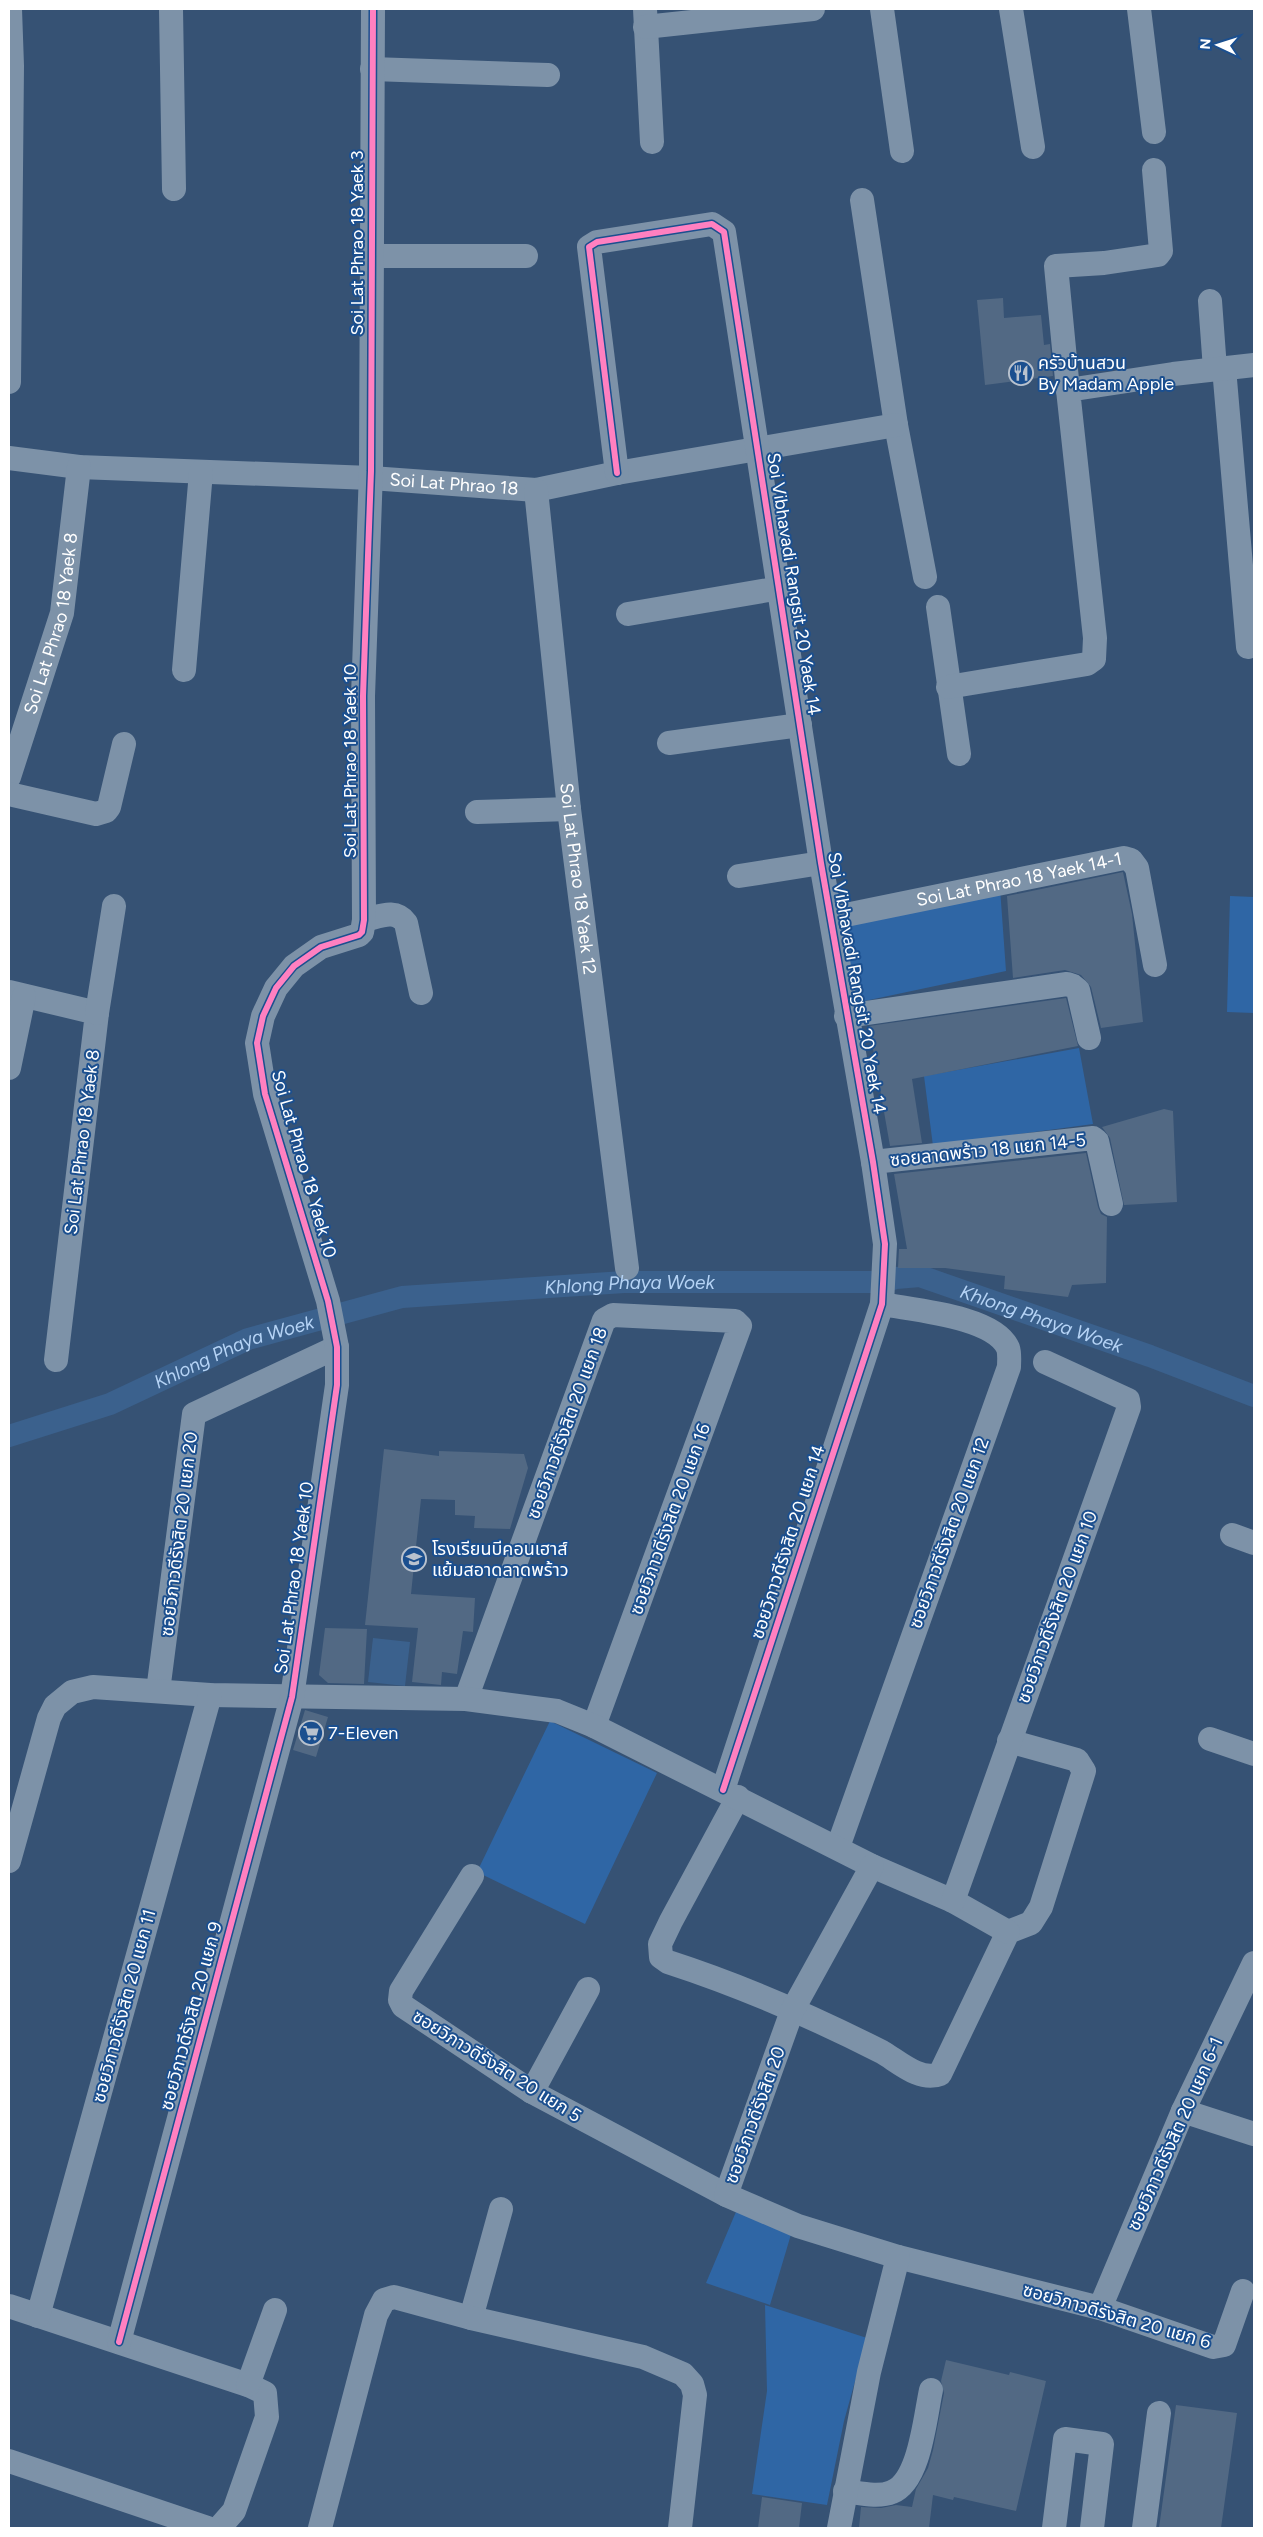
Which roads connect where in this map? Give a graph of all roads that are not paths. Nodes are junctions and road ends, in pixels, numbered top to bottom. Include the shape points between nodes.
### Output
1 (10, 9) edge
2 (171, 9) edge
3 (373, 9) edge
4 (813, 9) edge
5 (882, 9) edge
6 (1011, 9) edge
7 (1139, 9) edge
8 (645, 18) edge
9 (372, 69) junction
10 (548, 75) dead end
11 (1154, 132) dead end
12 (652, 142) dead end
13 (1033, 147) dead end
14 (902, 151) dead end
15 (1154, 170) dead end
16 (174, 190) dead end
17 (862, 200) dead end
18 (372, 256) junction
19 (526, 256) dead end
20 (1210, 301) dead end
21 (1254, 365) edge
22 (1220, 369) junction
23 (9, 382) edge
24 (1068, 390) junction
25 (896, 426) junction
26 (758, 451) junction
27 (9, 458) edge
28 (79, 467) junction
29 (201, 472) junction
30 (617, 473) junction
31 (371, 478) junction
32 (536, 490) junction
33 (924, 577) dead end
34 (780, 588) junction
35 (938, 608) dead end
36 (628, 614) dead end
37 (1248, 647) dead end
38 (184, 670) dead end
39 (948, 686) junction
40 (800, 725) junction
41 (669, 743) dead end
42 (124, 744) dead end
43 (959, 754) dead end
44 (9, 777) edge
45 (9, 794) edge
46 (570, 809) junction
47 (477, 812) dead end
48 (821, 863) junction
49 (739, 876) dead end
50 (114, 906) dead end
51 (831, 918) junction
52 (364, 920) junction
53 (1156, 964) dead end
54 (421, 993) dead end
55 (16, 994) edge
56 (97, 1013) junction
57 (846, 1016) junction
58 (1090, 1038) dead end
59 (9, 1068) edge
60 (874, 1162) junction
61 (1111, 1204) dead end
62 (627, 1268) dead end
63 (882, 1304) junction
64 (728, 1319) joint
65 (337, 1347) junction
66 (56, 1360) dead end
67 (1045, 1362) dead end
68 (158, 1691) junction
69 (210, 1695) junction
70 (292, 1697) junction
71 (466, 1699) junction
72 (594, 1726) junction
73 (1210, 1738) dead end
74 (1009, 1741) junction
75 (1254, 1754) edge
76 (730, 1793) junction
77 (838, 1847) junction
78 (9, 1861) edge
79 (872, 1866) junction
80 (472, 1876) dead end
81 (953, 1901) junction
82 (1008, 1932) junction
83 (1254, 1962) edge
84 (588, 1989) dead end
85 (792, 2011) junction
86 (532, 2092) junction
87 (1183, 2111) junction
88 (1254, 2134) edge
89 (726, 2195) junction
90 (501, 2208) dead end
91 (898, 2257) junction
92 (1243, 2291) dead end
93 (9, 2306) edge
94 (1100, 2308) junction
95 (275, 2310) dead end
96 (38, 2316) junction
97 (471, 2318) junction
98 (119, 2342) junction
99 (248, 2385) junction
100 (931, 2390) dead end
101 (1159, 2413) dead end
102 (9, 2461) edge
103 (845, 2491) junction
104 (208, 2528) edge
105 (219, 2528) edge
106 (320, 2528) edge
107 (680, 2528) edge
108 (839, 2528) edge
109 (1054, 2528) edge
110 (1092, 2528) edge
111 (1144, 2528) edge

1 - 23 street
2 - 16 street
3 - 9 street, Soi Lat Phrao 18 Yaek 3
4 - 8 street
5 - 14 street
6 - 13 street
7 - 11 street
8 - 12 street
9 - 10 street
9 - 18 street, Soi Lat Phrao 18 Yaek 3
15 - 24 street via 1161,251 1158,255 1056,266
17 - 25 street
18 - 19 street
18 - 31 street, Soi Lat Phrao 18 Yaek 3
20 - 22 street
21 - 22 street
22 - 24 street
22 - 37 street
24 - 39 street via 1095,638 1094,659 1087,664
25 - 26 street, Soi Lat Phrao 18
25 - 33 street
26 - 30 street, Soi Lat Phrao 18
26 - 30 street, Soi Vibhavadi Rangsit 20 Yaek 14 via 724,232 712,224 597,242 590,247
26 - 34 street, Soi Vibhavadi Rangsit 20 Yaek 14
27 - 28 street, Soi Lat Phrao 18
28 - 29 street, Soi Lat Phrao 18
28 - 44 street, Soi Lat Phrao 18 Yaek 8 via 62,613
29 - 31 street, Soi Lat Phrao 18
29 - 38 street
30 - 32 street, Soi Lat Phrao 18
31 - 32 street, Soi Lat Phrao 18
31 - 52 street, Soi Lat Phrao 18 Yaek 10 via 363,696
32 - 46 street, Soi Lat Phrao 18 Yaek 12
34 - 36 street
34 - 40 street, Soi Vibhavadi Rangsit 20 Yaek 14
35 - 39 street
39 - 43 street
40 - 41 street
40 - 48 street, Soi Vibhavadi Rangsit 20 Yaek 14
42 - 45 street via 106,811 96,814
46 - 47 street
46 - 62 street, Soi Lat Phrao 18 Yaek 12
48 - 49 street
48 - 51 street, Soi Vibhavadi Rangsit 20 Yaek 14
50 - 56 street, Soi Lat Phrao 18 Yaek 8
51 - 53 street, Soi Lat Phrao 18 Yaek 14-1 via 1124,858 1132,860 1137,868
51 - 57 street, Soi Vibhavadi Rangsit 20 Yaek 14
52 - 54 street via 393,914 401,916 406,923
52 - 65 street, Soi Lat Phrao 18 Yaek 10 via 359,935 321,947 294,966 273,995 256,1043 265,1094 328,1300
55 - 56 street
55 - 59 street
56 - 66 street, Soi Lat Phrao 18 Yaek 8
57 - 58 street via 1067,984 1078,990
57 - 60 street, Soi Vibhavadi Rangsit 20 Yaek 14
60 - 61 street, ซอยลาดพร้าว 18 แยก 14-5 via 1093,1138 1097,1141
60 - 63 street, Soi Vibhavadi Rangsit 20 Yaek 14 via 885,1244
63 - 76 street, ซอยวิภาวดีรังสิต 20 แยก 14
63 - 77 street, ซอยวิภาวดีรังสิต 20 แยก 12 via 975,1323 1008,1348 1008,1367
64 - 71 street, ซอยวิภาวดีรังสิต 20 แยก 18 via 613,1316 604,1320
64 - 72 street, ซอยวิภาวดีรังสิต 20 แยก 16 via 740,1326
65 - 68 street, ซอยวิภาวดีรังสิต 20 แยก 20 via 194,1414
65 - 70 street, Soi Lat Phrao 18 Yaek 10 via 337,1385
67 - 74 street, ซอยวิภาวดีรังสิต 20 แยก 10 via 1128,1400 1129,1407
68 - 69 street
68 - 78 street via 93,1687 72,1692 55,1706
69 - 70 street
69 - 96 street, ซอยวิภาวดีรังสิต 20 แยก 11
70 - 71 street
70 - 98 street, ซอยวิภาวดีรังสิต 20 แยก 9
71 - 72 street via 557,1711
72 - 76 street
73 - 75 street
74 - 81 street, ซอยวิภาวดีรังสิต 20 แยก 10
74 - 82 street via 1076,1760 1084,1771 1041,1907 1031,1923
76 - 77 street
76 - 85 street, ซอยวิภาวดีรังสิต 20 แยก 14 via 660,1944 661,1957
77 - 79 street
79 - 81 street
79 - 85 street, ซอยวิภาวดีรังสิต 20
80 - 86 street, ซอยวิภาวดีรังสิต 20 แยก 5 via 401,1991 400,2000 408,2011
81 - 82 street
82 - 85 street via 940,2074 933,2077 915,2072 882,2052
83 - 87 street, ซอยวิภาวดีรังสิต 20 แยก 6-1
84 - 86 street
85 - 89 street, ซอยวิภาวดีรังสิต 20
86 - 89 street, ซอยวิภาวดีรังสิต 20 แยก 5
87 - 88 street
87 - 94 street, ซอยวิภาวดีรังสิต 20 แยก 6-1
89 - 91 street, ซอยวิภาวดีรังสิต 20 via 798,2226
90 - 97 street
91 - 94 street, ซอยวิภาวดีรังสิต 20 แยก 6
91 - 103 street via 869,2372
92 - 94 street, ซอยวิภาวดีรังสิต 20 แยก 6 via 1224,2344 1213,2347
93 - 96 street
95 - 99 street
96 - 98 street
97 - 106 street via 394,2296 384,2300 376,2315
97 - 107 street via 643,2357 683,2374 692,2384 695,2395
98 - 99 street
99 - 105 street via 265,2393 267,2416 234,2511
100 - 103 street via 915,2464 905,2484 882,2495
101 - 111 street
102 - 104 street
103 - 108 street
109 - 110 street via 1066,2439 1102,2444

